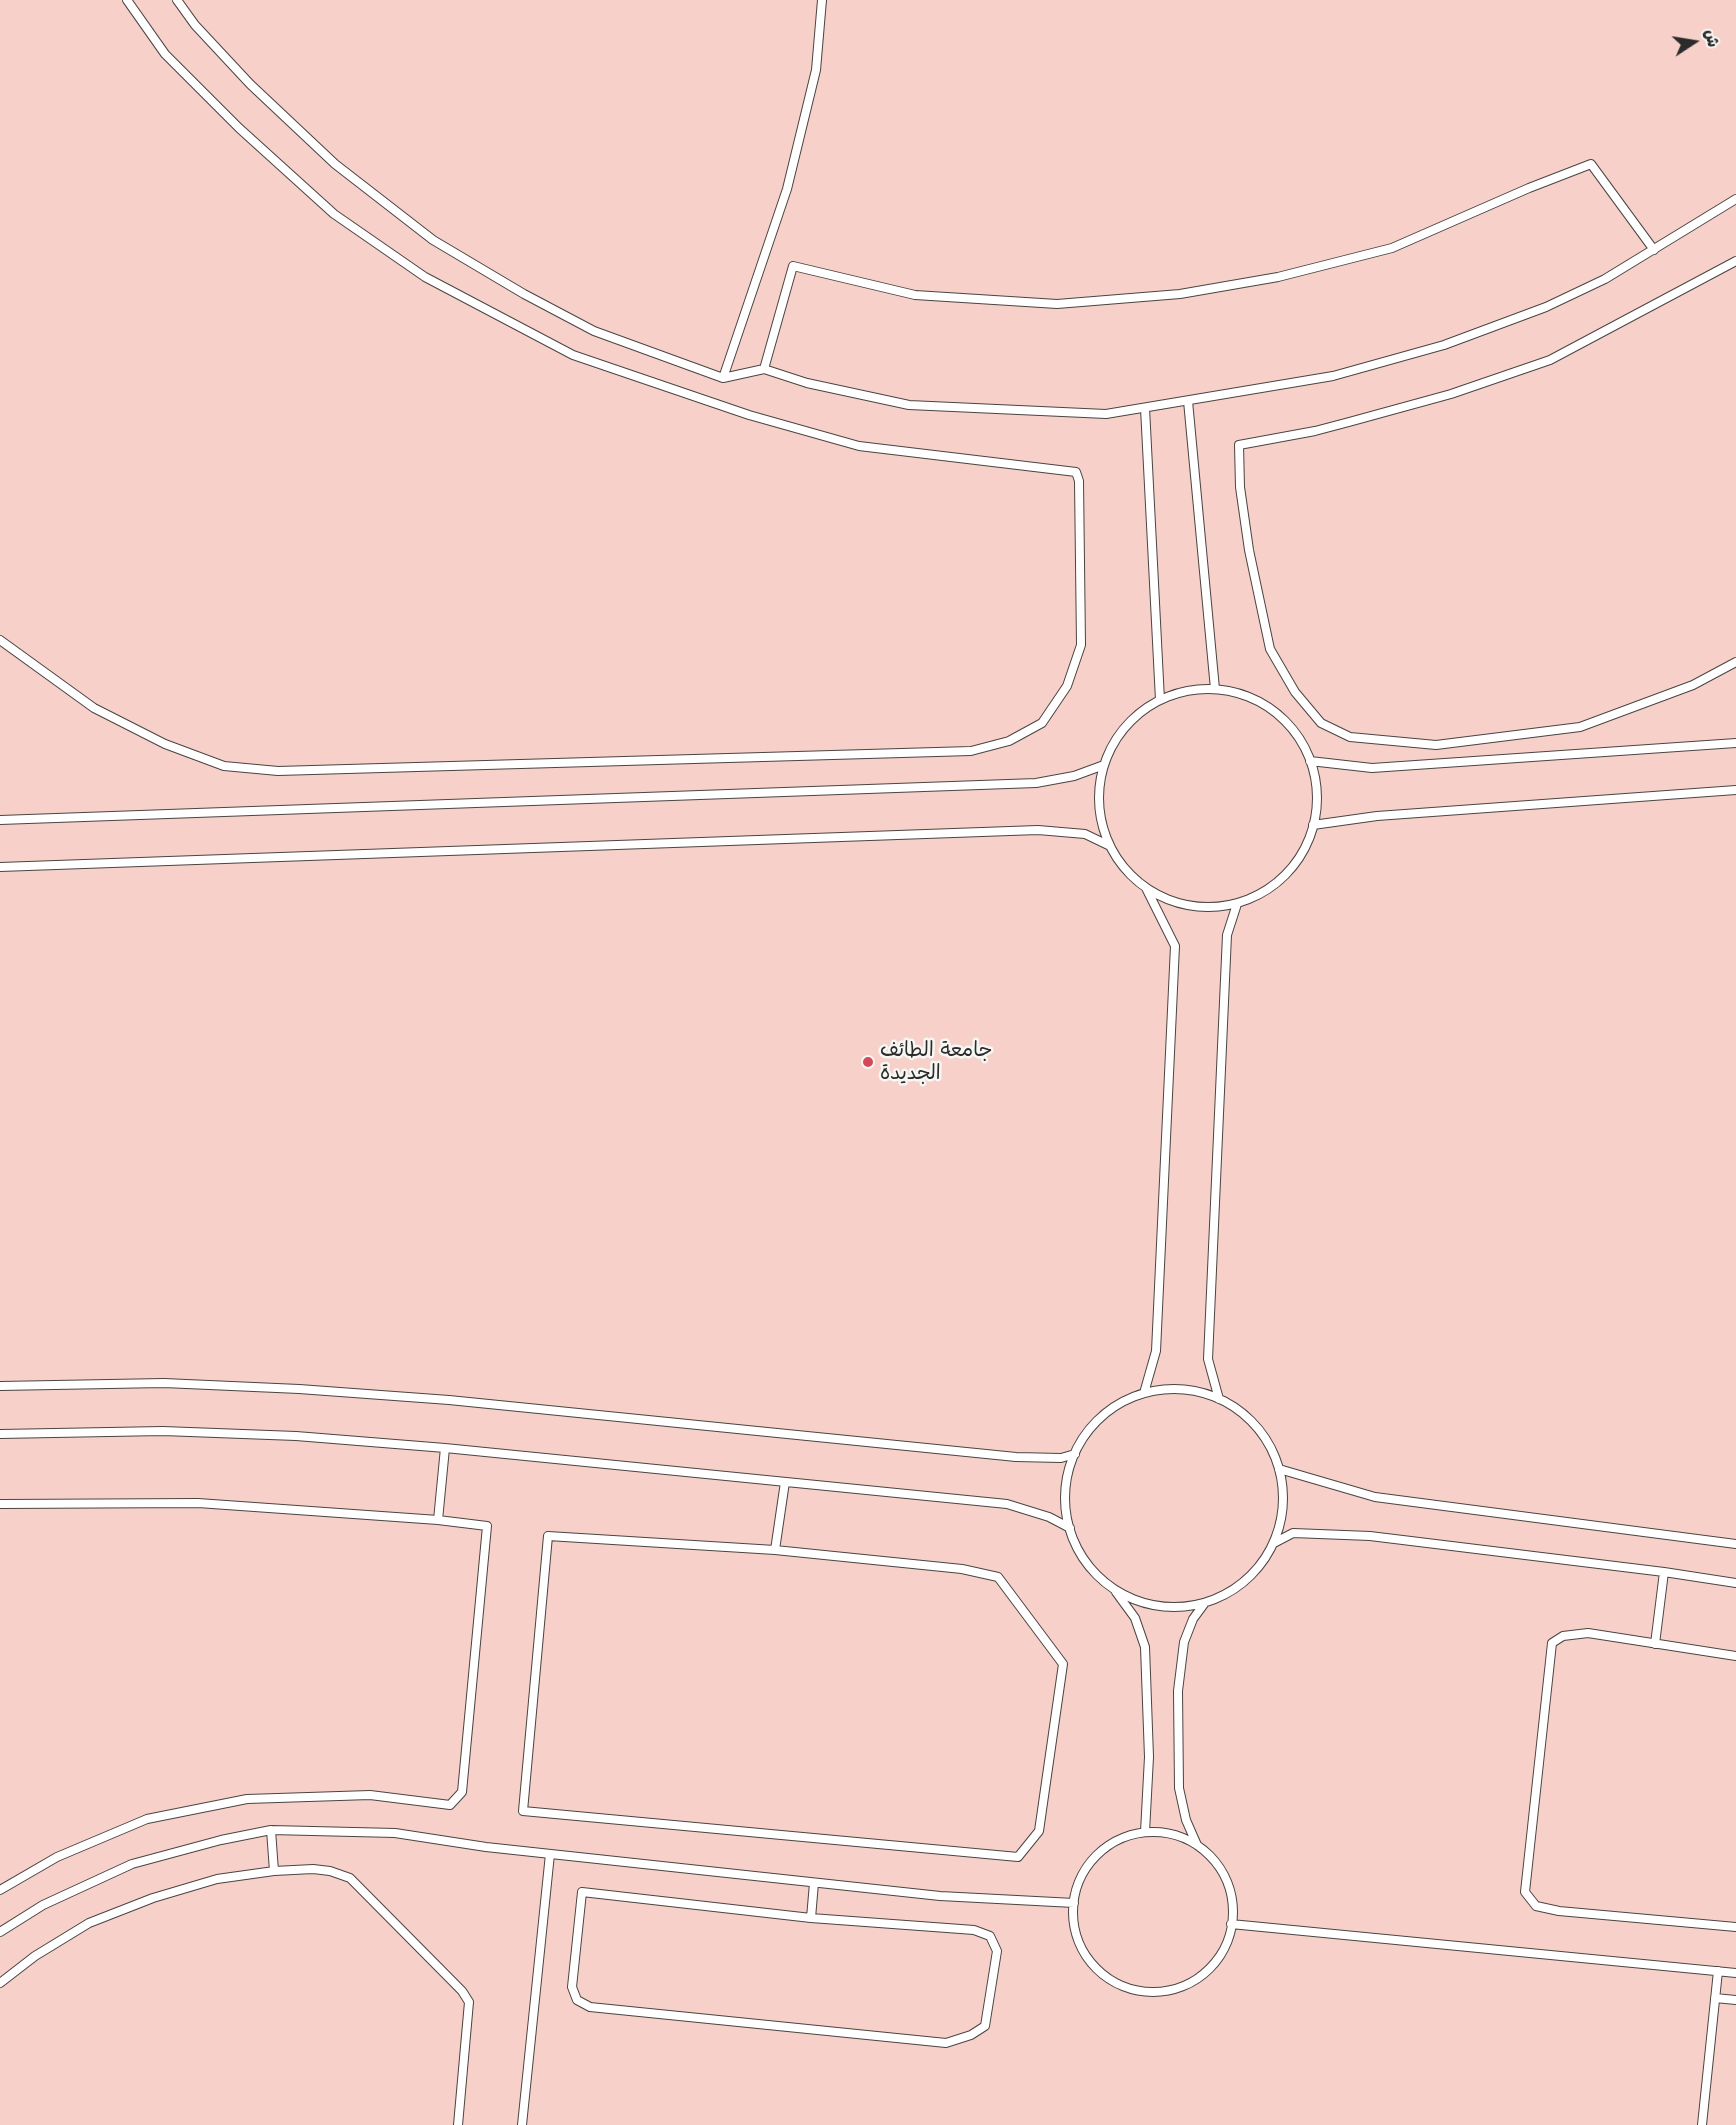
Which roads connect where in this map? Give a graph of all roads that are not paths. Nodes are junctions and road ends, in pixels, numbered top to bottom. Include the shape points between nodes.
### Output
1 (127, 0) edge
2 (177, 0) edge
3 (822, 0) edge
4 (1736, 199) edge
5 (1654, 250) junction
6 (1736, 261) edge
7 (764, 369) junction
8 (723, 378) junction
9 (1188, 401) junction
10 (1145, 408) junction
11 (0, 640) edge
12 (1736, 662) edge
13 (1215, 689) junction
14 (1160, 700) junction
15 (1736, 742) edge
16 (1310, 761) junction
17 (1104, 765) junction
18 (1736, 790) edge
19 (0, 820) edge
20 (1313, 825) junction
21 (1110, 846) junction
22 (0, 867) edge
23 (1147, 889) junction
24 (1238, 904) junction
25 (0, 1386) edge
26 (1144, 1393) junction
27 (1219, 1399) junction
28 (0, 1434) edge
29 (445, 1448) junction
30 (1075, 1454) junction
31 (1279, 1469) junction
32 (785, 1482) junction
33 (0, 1504) edge
34 (438, 1520) junction
35 (1070, 1528) junction
36 (1274, 1543) junction
37 (1736, 1544) edge
38 (776, 1550) junction
39 (1664, 1572) junction
40 (1736, 1584) edge
41 (1113, 1589) junction
42 (1204, 1604) junction
43 (1655, 1644) junction
44 (1736, 1656) edge
45 (271, 1830) junction
46 (1145, 1832) junction
47 (1197, 1845) junction
48 (550, 1854) junction
49 (274, 1871) junction
50 (814, 1883) junction
51 (0, 1890) edge
52 (1074, 1903) junction
53 (811, 1918) junction
54 (1231, 1924) junction
55 (1736, 1928) edge
56 (0, 1932) edge
57 (1718, 1971) junction
58 (1736, 1972) edge
59 (0, 1983) edge
60 (1715, 1998) junction
61 (1736, 2000) edge
62 (458, 2125) edge
63 (522, 2125) edge
64 (1702, 2125) edge

1 - 11 lane via 165,54 334,214 425,277 573,355 749,415 859,446 1076,472 1081,645 1067,686 1042,723 1009,741 971,751 278,771 225,766 165,744 94,708
2 - 8 lane via 250,84 327,156 433,240 594,331
3 - 8 lane via 816,70 787,189
4 - 5 lane
5 - 7 lane via 1591,164 1392,248 1278,277 1180,294 1057,304 915,295 793,266
5 - 9 lane via 1546,307 1444,345 1333,376
6 - 12 lane via 1550,360 1450,394 1341,424 1239,445 1249,550 1270,649 1295,692 1321,723 1350,737 1436,745 1580,727 1693,685
7 - 8 lane
7 - 10 lane via 807,383 909,405 1094,414
9 - 10 lane
9 - 13 lane
10 - 14 lane
13 - 14 lane via 1196,689
13 - 16 lane via 1234,692 1269,708 1296,734
14 - 17 lane via 1117,737
15 - 16 lane via 1372,768
16 - 20 lane via 1316,787
17 - 19 lane via 1036,783
17 - 21 lane via 1100,809
18 - 20 lane via 1377,816
20 - 24 lane via 1307,843 1286,875
21 - 22 lane via 1084,834 1038,830
21 - 23 lane via 1132,877
23 - 24 lane via 1200,908
23 - 26 lane via 1175,946 1156,1351
24 - 27 lane via 1227,935 1208,1359
25 - 30 lane via 164,1383 299,1389 449,1400 1025,1458
26 - 27 lane via 1182,1389
26 - 30 lane via 1096,1422
27 - 31 lane via 1263,1434
28 - 29 lane via 163,1431 296,1436
29 - 32 lane
29 - 34 lane
30 - 35 lane via 1066,1490
31 - 36 lane via 1283,1506
31 - 37 lane via 1375,1497
32 - 35 lane via 1007,1504
32 - 38 lane
33 - 34 lane via 198,1503
34 - 51 lane via 487,1526 462,1792 450,1805 370,1795 247,1799 147,1820 57,1857
35 - 41 lane via 1086,1563
36 - 39 lane via 1293,1533 1314,1532
36 - 42 lane via 1264,1560 1238,1587
38 - 38 lane via 962,1569 998,1577 1063,1664 1039,1831 1018,1857 523,1811 548,1536
39 - 40 lane
39 - 43 lane
41 - 42 lane via 1167,1608
41 - 46 lane via 1135,1618 1144,1647 1149,1757
42 - 47 lane via 1184,1642 1178,1691 1179,1788
43 - 44 lane
43 - 55 lane via 1588,1633 1563,1636 1551,1643 1525,1892 1536,1906 1559,1911
45 - 48 lane via 395,1833
45 - 49 lane
45 - 56 lane via 132,1864 43,1905
46 - 47 lane via 1172,1834
46 - 52 lane via 1118,1840 1096,1856 1080,1879
47 - 54 lane via 1224,1877 1232,1904
48 - 50 lane
48 - 63 lane
49 - 59 lane via 217,1878 89,1923 34,1956
49 - 62 lane via 313,1869 350,1878 470,2002
50 - 52 lane via 940,1896
50 - 53 lane
52 - 54 lane via 1076,1934 1088,1958 1120,1985 1147,1991 1175,1989 1200,1976 1219,1957
53 - 53 lane via 974,1930 990,1935 997,1951 986,2026 971,2036 946,2043 608,2010 577,2000 572,1987 582,1893
54 - 57 lane
57 - 58 lane
57 - 60 lane
60 - 61 lane
60 - 64 lane

